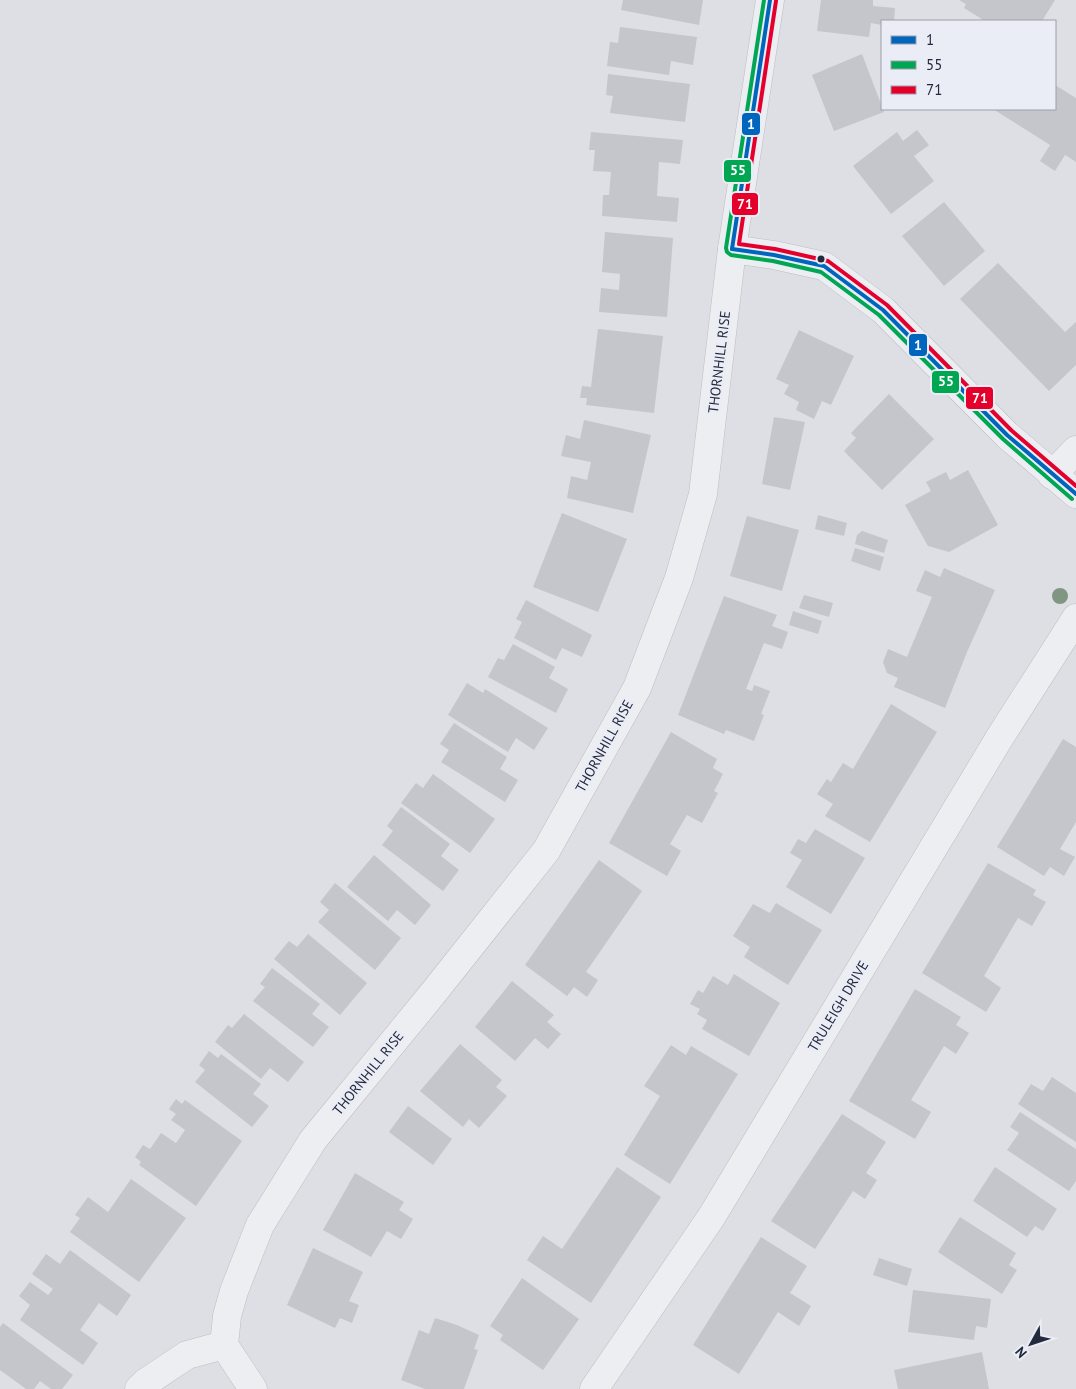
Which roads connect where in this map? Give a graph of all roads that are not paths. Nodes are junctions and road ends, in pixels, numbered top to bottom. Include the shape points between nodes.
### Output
1 (770, 0) edge
2 (732, 249) junction
3 (1076, 450) edge
4 (1052, 475) junction
5 (1076, 494) edge
6 (1076, 618) edge
7 (224, 1345) junction
8 (139, 1389) edge
9 (253, 1389) edge
10 (594, 1389) edge

1 - 2 street, THORNHILL RISE
2 - 4 street via 824,266 883,310
2 - 7 street, THORNHILL RISE via 703,494 679,578 637,688 546,851 313,1140 260,1225 227,1316
3 - 4 street
4 - 5 street
6 - 10 street, TRULEIGH DRIVE via 1000,737 712,1216
7 - 8 street via 187,1355
7 - 9 street

